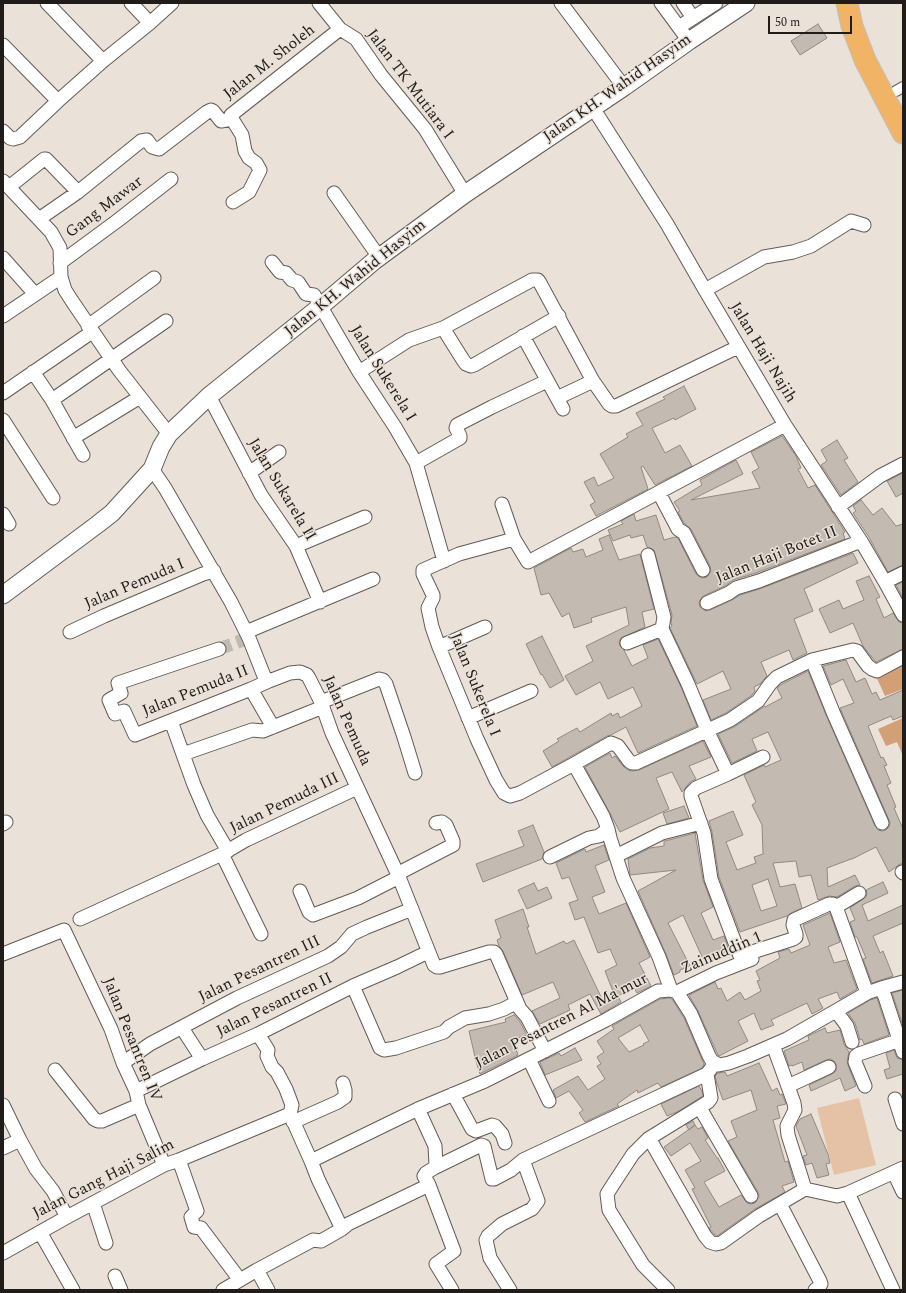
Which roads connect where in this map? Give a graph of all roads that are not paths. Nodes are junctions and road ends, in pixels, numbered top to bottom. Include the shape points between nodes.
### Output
1 (46, 3) edge
2 (131, 3) edge
3 (172, 3) edge
4 (319, 3) edge
5 (561, 3) edge
6 (661, 3) edge
7 (683, 3) edge
8 (716, 3) edge
9 (746, 3) edge
10 (847, 3) edge
11 (854, 3) edge
12 (693, 18) junction
13 (150, 23) junction
14 (340, 29) junction
15 (684, 34) junction
16 (3, 45) edge
17 (103, 62) junction
18 (624, 87) junction
19 (901, 94) edge
20 (58, 101) junction
21 (593, 108) junction
22 (232, 119) junction
23 (3, 131) edge
24 (903, 133) edge
25 (171, 179) dead end
26 (6, 184) edge
27 (78, 192) junction
28 (334, 193) dead end
29 (465, 194) junction
30 (233, 202) dead end
31 (39, 219) junction
32 (864, 225) dead end
33 (380, 257) junction
34 (3, 258) edge
35 (272, 262) dead end
36 (60, 263) junction
37 (61, 277) junction
38 (154, 278) dead end
39 (705, 290) junction
40 (35, 294) junction
41 (321, 306) junction
42 (3, 316) edge
43 (558, 316) junction
44 (166, 321) dead end
45 (443, 328) junction
46 (90, 329) junction
47 (523, 336) junction
48 (738, 347) junction
49 (111, 358) junction
50 (34, 372) junction
51 (359, 372) junction
52 (547, 381) junction
53 (592, 381) junction
54 (3, 393) edge
55 (140, 396) junction
56 (209, 396) junction
57 (52, 400) junction
58 (3, 420) edge
59 (785, 425) junction
60 (169, 434) junction
61 (73, 438) junction
62 (278, 452) dead end
63 (82, 455) dead end
64 (416, 463) junction
65 (903, 464) edge
66 (152, 469) junction
67 (249, 473) junction
68 (659, 493) junction
69 (54, 498) dead end
70 (502, 504) dead end
71 (838, 507) junction
72 (365, 517) dead end
73 (514, 539) junction
74 (861, 541) junction
75 (296, 546) junction
76 (648, 555) dead end
77 (444, 561) junction
78 (702, 570) dead end
79 (214, 572) junction
80 (903, 573) edge
81 (373, 579) dead end
82 (885, 582) junction
83 (3, 595) edge
84 (320, 602) junction
85 (706, 604) dead end
86 (903, 615) edge
87 (486, 627) dead end
88 (662, 629) junction
89 (70, 632) dead end
90 (247, 636) junction
91 (627, 643) dead end
92 (439, 647) junction
93 (219, 649) tunnel mouth
94 (903, 657) edge
95 (812, 660) junction
96 (269, 681) junction
97 (251, 689) junction
98 (532, 691) dead end
99 (322, 705) junction
100 (468, 718) junction
101 (171, 721) junction
102 (273, 728) junction
103 (707, 730) junction
104 (183, 754) junction
105 (763, 757) dead end
106 (574, 764) junction
107 (415, 773) dead end
108 (728, 774) junction
109 (357, 788) junction
110 (436, 823) dead end
111 (701, 823) junction
112 (882, 823) dead end
113 (608, 829) junction
114 (225, 853) junction
115 (616, 856) junction
116 (550, 857) dead end
117 (398, 876) junction
118 (300, 891) dead end
119 (859, 893) dead end
120 (836, 907) junction
121 (412, 909) junction
122 (80, 919) dead end
123 (261, 934) dead end
124 (778, 944) junction
125 (428, 952) junction
126 (3, 954) edge
127 (903, 982) edge
128 (352, 986) junction
129 (881, 988) junction
130 (674, 991) junction
131 (867, 993) junction
132 (517, 1002) junction
133 (836, 1011) junction
134 (182, 1028) junction
135 (258, 1034) junction
136 (852, 1042) dead end
137 (773, 1045) junction
138 (901, 1046) edge
139 (545, 1051) junction
140 (202, 1059) junction
141 (529, 1059) junction
142 (123, 1063) junction
143 (715, 1064) junction
144 (830, 1067) dead end
145 (55, 1070) dead end
146 (707, 1074) junction
147 (343, 1083) dead end
148 (788, 1086) junction
149 (865, 1086) dead end
150 (136, 1091) junction
151 (453, 1094) junction
152 (894, 1099) dead end
153 (549, 1101) dead end
154 (3, 1105) edge
155 (140, 1105) junction
156 (700, 1108) junction
157 (418, 1109) junction
158 (291, 1118) junction
159 (903, 1124) edge
160 (20, 1140) junction
161 (505, 1143) dead end
162 (653, 1145) dead end
163 (3, 1148) edge
164 (179, 1160) junction
165 (522, 1160) junction
166 (311, 1161) junction
167 (164, 1165) junction
168 (434, 1168) junction
169 (898, 1170) edge
170 (429, 1185) junction
171 (805, 1189) junction
172 (903, 1192) edge
173 (848, 1193) junction
174 (751, 1196) dead end
175 (93, 1203) junction
176 (780, 1204) junction
177 (67, 1216) junction
178 (345, 1226) junction
179 (40, 1232) junction
180 (106, 1243) dead end
181 (3, 1252) edge
182 (257, 1270) junction
183 (115, 1276) dead end
184 (240, 1280) junction
185 (73, 1290) edge
186 (121, 1290) edge
187 (223, 1290) edge
188 (268, 1290) edge
189 (452, 1290) edge
190 (510, 1290) edge
191 (668, 1290) edge
192 (815, 1290) edge
193 (893, 1290) edge

1 - 17 street
2 - 13 street
3 - 13 street
4 - 14 street, Jalan TK Mutiara I
5 - 18 street
6 - 15 street
7 - 12 street
8 - 12 street
9 - 15 street, Jalan KH. Wahid Hasyim
10 - 24 main road via 852,26 865,60
11 - 19 main road via 872,54
12 - 15 street
13 - 17 street
14 - 22 street, Jalan M. Sholeh via 233,113
14 - 29 street, Jalan TK Mutiara I via 356,39 424,129
15 - 18 street, Jalan KH. Wahid Hasyim
16 - 20 street
17 - 20 street
18 - 21 street, Jalan KH. Wahid Hasyim
20 - 23 street via 20,137 13,140
21 - 29 street, Jalan KH. Wahid Hasyim
21 - 39 street, Jalan Haji Najih via 667,224
22 - 27 street via 220,121 211,110 159,149 147,140 141,141
22 - 30 street, Jalan M. Sholeh via 242,133 245,151 260,170 249,192
25 - 36 street, Gang Mawar
26 - 27 street via 46,159
26 - 31 street
27 - 31 street
28 - 33 street
29 - 33 street, Jalan KH. Wahid Hasyim
31 - 36 street via 51,232 60,248
32 - 39 street via 851,221 811,246 764,257
33 - 41 street, Jalan KH. Wahid Hasyim
34 - 40 street
35 - 41 street, Jalan Sukerela I via 280,272 286,273 298,282 306,294 314,295
36 - 37 street
37 - 40 street
37 - 46 street
38 - 46 street
39 - 48 street, Jalan Haji Najih
40 - 42 street
41 - 51 street, Jalan Sukerela I
41 - 56 street, Jalan KH. Wahid Hasyim
43 - 45 street via 540,283 535,279
43 - 47 street
43 - 53 street
44 - 49 street
45 - 47 street via 463,360 470,366
45 - 51 street via 409,340
46 - 49 street
46 - 50 street
47 - 52 street
48 - 53 street via 616,406 609,404
48 - 59 street, Jalan Haji Najih
49 - 55 street
49 - 57 street
50 - 54 street
50 - 57 street
51 - 64 street, Jalan Sukerela I
52 - 53 street via 560,403
52 - 64 street via 457,425 460,438
55 - 60 street
55 - 61 street
56 - 60 street, Jalan KH. Wahid Hasyim
56 - 67 street, Jalan Sukarela II
57 - 61 street
58 - 69 street
59 - 68 street
59 - 71 street, Jalan Haji Najih
60 - 66 street, Jalan KH. Wahid Hasyim
61 - 63 street
62 - 67 street
64 - 77 street, Jalan Sukerela I
65 - 71 street via 880,476
66 - 79 street
66 - 83 street, Jalan KH. Wahid Hasyim via 112,513
67 - 75 street, Jalan Sukarela II via 261,496
68 - 73 street via 528,562
68 - 78 street via 678,529 684,533
70 - 73 street
71 - 74 street, Jalan Haji Najih
72 - 75 street
73 - 77 street
74 - 82 street, Jalan Haji Najih
74 - 85 street, Jalan Haji Botet II via 736,588
75 - 84 street, Jalan Sukarela II
76 - 88 street via 664,617
77 - 92 street, Jalan Sukerela I via 423,570 433,595 428,608
79 - 89 street, Jalan Pemuda I
79 - 90 street
80 - 82 street
81 - 84 street
82 - 86 street, Jalan Haji Najih
84 - 90 street
87 - 92 street
88 - 91 street
88 - 103 street
90 - 96 street via 264,676
92 - 100 street, Jalan Sukerela I
93 - 101 street, Jalan Pemuda II via 118,683 121,693 109,700 115,714 124,711 135,735
94 - 95 street via 876,670 868,666 857,651 853,650
95 - 103 street via 770,684 758,701 744,712
95 - 112 street
96 - 97 street, Jalan Pemuda II
96 - 99 street, Jalan Pemuda via 300,672 309,678
97 - 101 street, Jalan Pemuda II
97 - 102 street
98 - 100 street
99 - 102 street
99 - 107 street via 379,679 383,680
99 - 109 street, Jalan Pemuda
100 - 106 street, Jalan Sukerela I via 496,780 504,793 510,796
101 - 104 street
102 - 104 street via 263,731 252,730
103 - 106 street via 636,763 629,761 618,746 611,743
103 - 108 street
104 - 114 street
105 - 108 street
106 - 113 street
108 - 111 street via 696,788 691,793
109 - 114 street, Jalan Pemuda III via 246,840
109 - 117 street, Jalan Pemuda
110 - 117 street via 442,822 446,826 453,841 452,846
111 - 115 street via 662,833
111 - 124 street, Zainuddin 1 via 711,879 740,956
113 - 115 street
113 - 116 street via 599,836 589,838
114 - 122 street, Jalan Pemuda III
114 - 123 street
115 - 130 street via 623,878
117 - 118 street via 358,898 313,915 308,912
117 - 121 street, Jalan Pemuda
119 - 120 street
120 - 124 street, Zainuddin 1 via 829,904 796,918 793,922 796,936
120 - 131 street
121 - 125 street, Jalan Pemuda
121 - 134 street, Jalan Pesantren III via 352,934 341,947 328,956 237,998
124 - 130 street, Zainuddin 1 via 773,951
125 - 128 street, Jalan Pesantren II
125 - 132 street, Jalan Pemuda via 436,967 494,952 500,960
126 - 142 street, Jalan Pesantren IV via 64,930 111,1029
127 - 129 street
128 - 132 street via 380,1048 384,1050 444,1032 465,1018 489,1014
128 - 135 street, Jalan Pesantren II
129 - 131 street
129 - 138 street
130 - 139 street, Jalan Pesantren Al Ma'mur via 658,991
130 - 143 street via 691,1014
131 - 133 street
132 - 139 street
133 - 136 street via 847,1026
133 - 137 street
134 - 140 street
134 - 142 street, Jalan Pesantren III via 150,1044
135 - 140 street, Jalan Pesantren II
135 - 158 street via 268,1050 267,1056 272,1067 286,1089 292,1106
137 - 143 street via 729,1064
137 - 148 street
138 - 149 street via 856,1056 855,1062
139 - 141 street, Jalan Pesantren Al Ma'mur
140 - 150 street, Jalan Pesantren II
141 - 151 street, Jalan Pesantren Al Ma'mur
141 - 153 street
142 - 150 street, Jalan Pesantren IV
143 - 146 street
144 - 148 street
145 - 155 street via 98,1121
146 - 156 street via 711,1098
146 - 165 street
147 - 158 street, Jalan Gang Haji Salim via 345,1097 338,1102
148 - 171 street via 795,1110 788,1122 788,1135
150 - 155 street, Jalan Pesantren IV
151 - 157 street, Jalan Pesantren Al Ma'mur
151 - 161 street via 472,1129 476,1131 495,1126
152 - 159 street
154 - 160 street
155 - 167 street, Jalan Pesantren IV
156 - 174 street
156 - 191 street via 648,1139 633,1154 607,1194 609,1210 643,1266
157 - 166 street, Jalan Pesantren Al Ma'mur
157 - 168 street via 435,1146 437,1162
158 - 164 street, Jalan Gang Haji Salim
158 - 166 street
160 - 163 street
160 - 177 street
162 - 176 street via 710,1242 721,1243
164 - 167 street, Jalan Gang Haji Salim
164 - 184 street via 197,1211 190,1217 194,1227 201,1228
165 - 168 street via 511,1170 494,1179 484,1146 481,1145
165 - 190 street via 538,1202 532,1209 502,1224 486,1240 490,1258
166 - 178 street via 318,1179
167 - 175 street, Jalan Gang Haji Salim
168 - 170 street via 424,1176
169 - 172 street
169 - 173 street
170 - 178 street
170 - 189 street via 454,1251 436,1264
171 - 173 street via 837,1196
171 - 176 street
173 - 193 street
175 - 177 street, Jalan Gang Haji Salim
175 - 180 street
176 - 192 street via 820,1281 820,1287
177 - 179 street, Jalan Gang Haji Salim
178 - 182 street via 321,1241 313,1240
179 - 181 street, Jalan Gang Haji Salim
179 - 185 street
182 - 184 street
182 - 188 street
183 - 186 street
184 - 187 street

